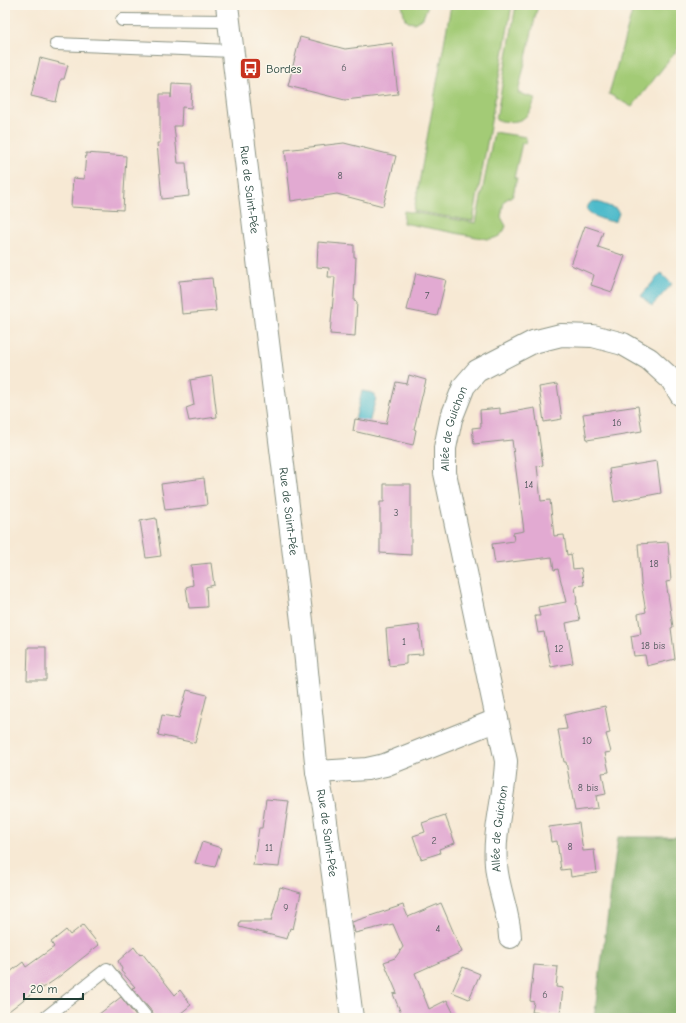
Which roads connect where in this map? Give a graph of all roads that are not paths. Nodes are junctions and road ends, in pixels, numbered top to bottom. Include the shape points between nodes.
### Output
1 (228, 13) edge
2 (122, 20) dead end
3 (56, 44) dead end
4 (232, 50) junction
5 (681, 395) edge
6 (497, 720) junction
7 (317, 772) junction
8 (510, 937) dead end
9 (45, 1018) edge
10 (147, 1018) edge
11 (352, 1018) edge

1 - 2 lane
1 - 4 street, Rue de Saint-Pée
3 - 4 lane
4 - 7 street, Rue de Saint-Pée via 302,621
5 - 6 street, Allée de Guichon via 671,379 649,359 623,344 592,336 561,335 533,342 476,372 464,386 451,419 445,448 445,473
6 - 7 street via 385,765 367,769
6 - 8 street, Allée de Guichon via 506,761 496,839 496,865
7 - 11 street, Rue de Saint-Pée via 324,807
9 - 10 lane via 107,969

